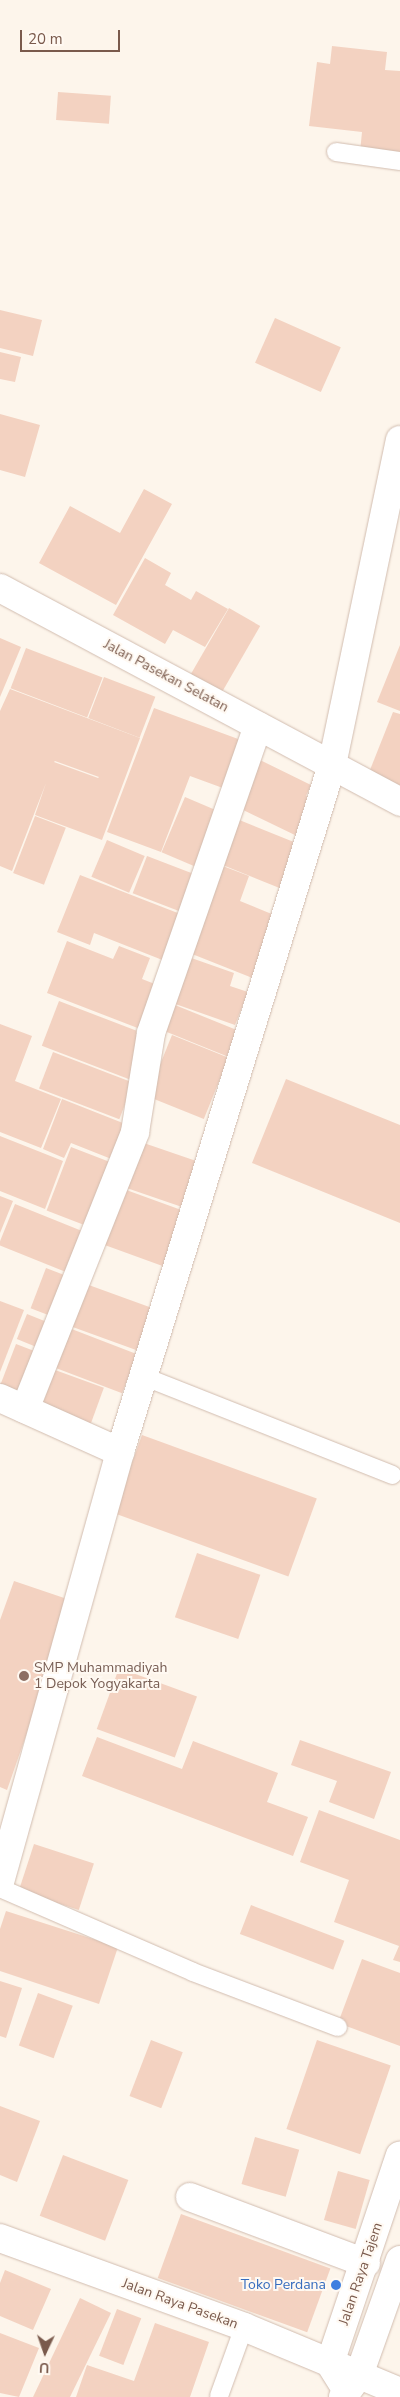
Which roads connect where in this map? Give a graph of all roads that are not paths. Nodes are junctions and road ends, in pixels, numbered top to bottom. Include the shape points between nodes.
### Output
1 (336, 152) dead end
2 (400, 161) edge
3 (400, 440) edge
4 (0, 588) edge
5 (258, 726) junction
6 (332, 765) junction
7 (400, 802) edge
8 (145, 1377) junction
9 (0, 1398) edge
10 (25, 1409) junction
11 (120, 1452) junction
12 (392, 1475) dead end
13 (0, 1882) edge
14 (0, 1888) edge
15 (338, 2027) dead end
16 (400, 2155) edge
17 (190, 2197) dead end
18 (0, 2238) edge
19 (400, 2260) edge
20 (366, 2263) junction
21 (244, 2327) junction
22 (330, 2363) junction
23 (349, 2387) edge
24 (400, 2392) edge
25 (220, 2396) edge

1 - 2 lane
3 - 6 street
4 - 5 street, Jalan Pasekan Selatan
5 - 6 street, Jalan Pasekan Selatan
5 - 10 street via 151,1033 135,1132
6 - 7 street, Jalan Pasekan Selatan
6 - 8 street
8 - 11 street
8 - 12 lane
9 - 10 street
10 - 11 street
11 - 13 street
14 - 15 lane via 193,1972
16 - 20 street, Jalan Raya Tajem
17 - 20 street
18 - 21 street, Jalan Raya Pasekan
19 - 23 street
20 - 22 street, Jalan Raya Tajem
21 - 22 street, Jalan Raya Pasekan
21 - 25 lane
22 - 23 street
23 - 24 street

